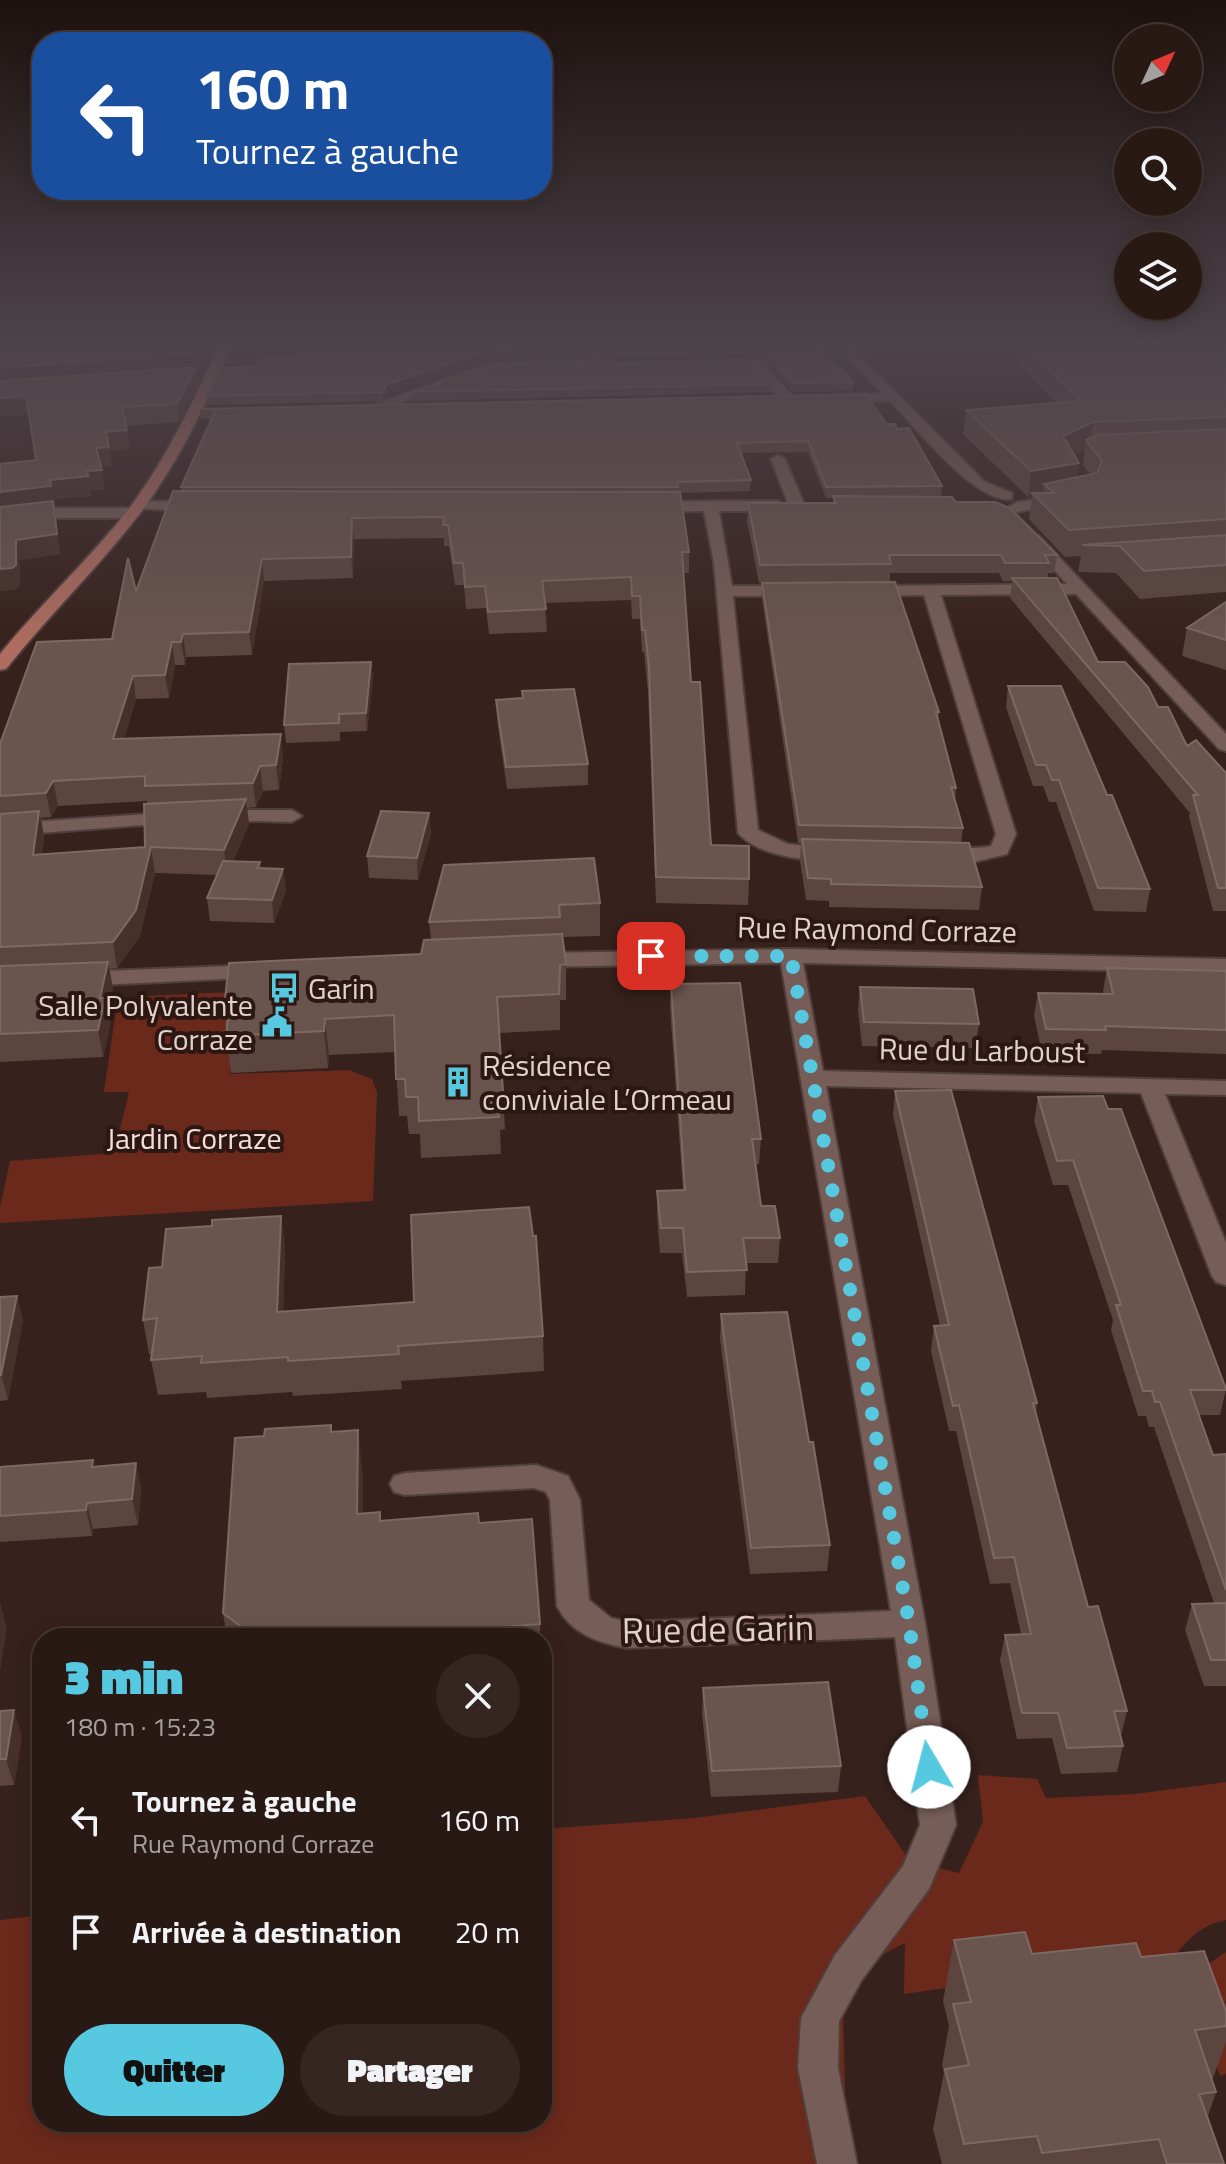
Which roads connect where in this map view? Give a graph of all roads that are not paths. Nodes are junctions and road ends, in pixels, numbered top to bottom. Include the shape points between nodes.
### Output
1 (174, 445) edge
2 (935, 445) edge
3 (778, 459) dead end
4 (1078, 497) edge
5 (710, 506) junction
6 (219, 507) edge
7 (635, 507) edge
8 (135, 509) junction
9 (0, 519) edge
10 (1026, 531) edge
11 (1081, 563) dead end
12 (1060, 565) junction
13 (1081, 589) junction
14 (931, 590) junction
15 (726, 591) junction
16 (805, 591) edge
17 (852, 591) edge
18 (0, 665) edge
19 (1223, 715) dead end
20 (1204, 721) junction
21 (1226, 745) edge
22 (292, 816) dead end
23 (0, 830) edge
24 (849, 853) edge
25 (927, 855) edge
26 (791, 956) junction
27 (519, 961) edge
28 (1226, 966) edge
29 (275, 971) edge
30 (62, 980) edge
31 (813, 1078) junction
32 (1150, 1086) junction
33 (1226, 1088) edge
34 (1226, 1276) edge
35 (405, 1484) dead end
36 (909, 1623) junction
37 (837, 2164) edge

1 - 8 main road
2 - 4 street via 977,494 1008,505
3 - 5 street via 805,506
5 - 7 street
5 - 15 street
6 - 8 street
8 - 9 street
8 - 18 main road
10 - 12 street
11 - 12 street
12 - 13 street
13 - 14 street
13 - 20 street
14 - 17 street
14 - 25 street via 1006,834 1000,850 974,856
15 - 16 street
15 - 24 street via 748,833 787,852
19 - 20 street
20 - 21 street
22 - 23 street
26 - 27 street, Rue Raymond Corraze
26 - 28 street, Rue Raymond Corraze
26 - 31 street
29 - 30 street
31 - 32 street, Rue du Larboust
31 - 36 street
32 - 33 street, Rue du Larboust
32 - 34 street
35 - 36 street, Rue de Garin via 536,1476 557,1484 565,1500 573,1606 602,1630 628,1635
36 - 37 street via 938,1825 916,1877 848,1968 820,2018 818,2068

